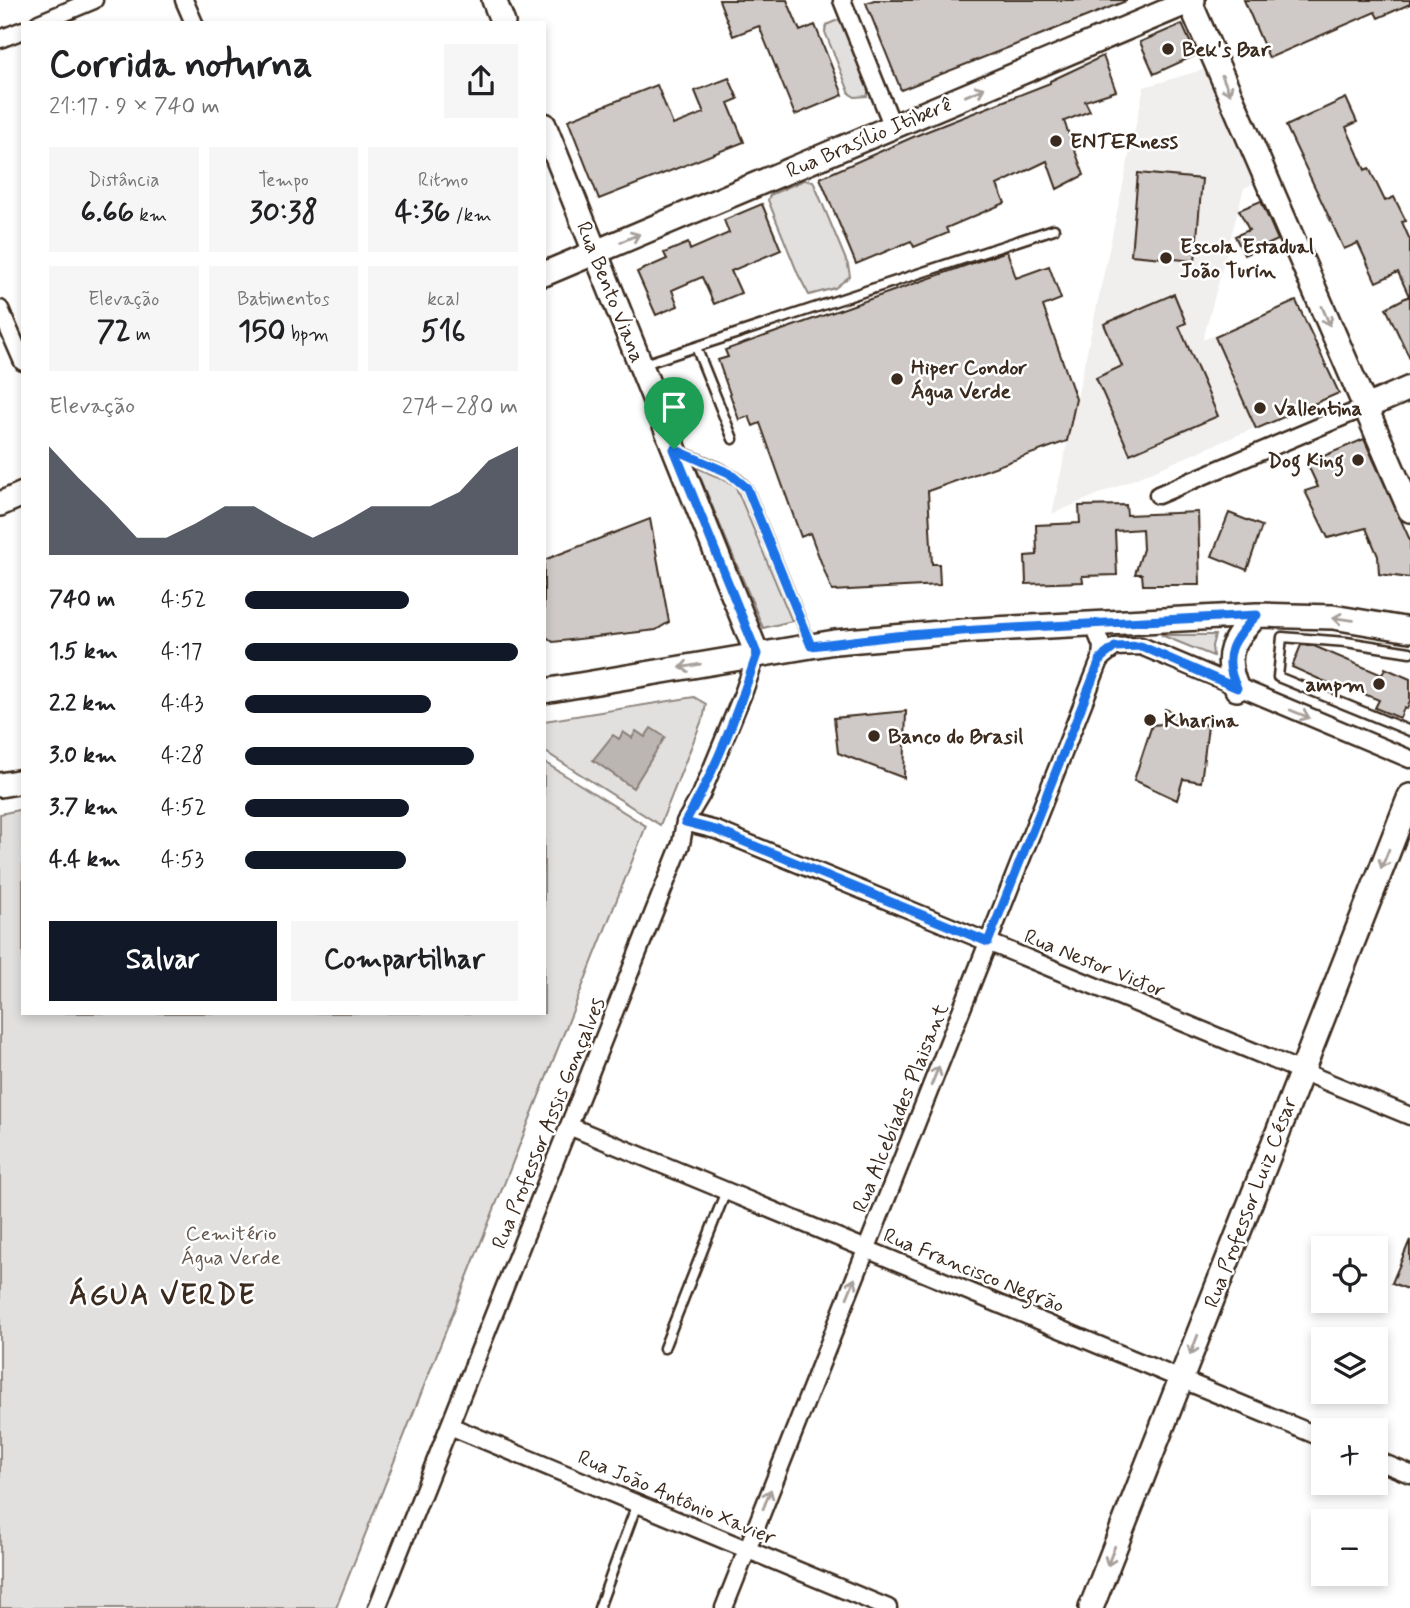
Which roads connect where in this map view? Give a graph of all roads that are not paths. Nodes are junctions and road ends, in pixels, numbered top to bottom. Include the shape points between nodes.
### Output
1 (94, 0) edge
2 (184, 0) edge
3 (494, 0) edge
4 (842, 0) edge
5 (1191, 1) edge
6 (44, 21) edge
7 (193, 21) edge
8 (502, 21) edge
9 (21, 31) edge
10 (0, 39) edge
11 (893, 127) junction
12 (546, 130) edge
13 (1054, 229) dead end
14 (596, 252) junction
15 (546, 273) edge
16 (0, 309) edge
17 (696, 347) junction
18 (21, 357) edge
19 (641, 365) junction
20 (1410, 388) edge
21 (1366, 407) junction
22 (733, 439) dead end
23 (674, 449) junction
24 (21, 495) edge
25 (1158, 495) dead end
26 (0, 504) edge
27 (1410, 510) edge
28 (1257, 615) junction
29 (1093, 624) junction
30 (1410, 630) edge
31 (811, 646) junction
32 (1410, 652) edge
33 (757, 654) junction
34 (1101, 658) junction
35 (1237, 688) junction
36 (546, 691) edge
37 (1410, 731) edge
38 (1410, 759) edge
39 (21, 781) edge
40 (0, 785) edge
41 (1410, 796) edge
42 (685, 822) junction
43 (988, 942) junction
44 (1302, 1071) junction
45 (1410, 1115) edge
46 (569, 1126) junction
47 (726, 1191) junction
48 (866, 1249) junction
49 (664, 1348) dead end
50 (1181, 1379) junction
51 (450, 1426) junction
52 (1311, 1433) edge
53 (1388, 1465) edge
54 (1410, 1474) edge
55 (637, 1504) junction
56 (747, 1549) junction
57 (377, 1608) edge
58 (599, 1608) edge
59 (724, 1608) edge
60 (888, 1608) edge
61 (1091, 1608) edge

1 - 6 street
2 - 7 street
3 - 8 main road
4 - 11 street
11 -> 5 main road, Rua Brasílio Itiberê
5 -> 21 main road
9 - 10 street
14 -> 11 main road, Rua Brasílio Itiberê
12 - 14 main road, Rua Bento Viana
13 - 17 lane
14 - 15 main road, Rua Brasílio Itiberê
14 - 19 main road, Rua Bento Viana
16 - 18 street
17 - 19 lane
17 - 22 lane
19 - 23 main road, Rua Bento Viana
20 - 21 main road
21 - 25 street
21 - 27 main road
23 - 31 lane via 729,473 747,488
23 - 33 main road, Rua Bento Viana
24 - 26 main road
28 - 29 main road
30 -> 28 main road via 1333,617
28 - 35 main road via 1240,632 1230,654
29 - 31 main road
29 - 34 street via 1102,646
31 - 33 main road
32 - 37 lane via 1282,637 1278,677
33 -> 36 main road
33 - 42 street, Rua Professor Assis Gonçalves via 701,795
34 - 35 street via 1115,647 1141,646
34 - 43 street, Rua Alcebíades Plaisant
35 -> 38 street
39 - 40 main road
41 -> 44 main road, Rua Professor Luiz César
42 - 43 street, Rua Nestor Victor via 716,830
42 - 46 street, Rua Professor Assis Gonçalves via 681,844
43 - 44 street, Rua Nestor Victor
48 -> 43 street, Rua Alcebíades Plaisant
44 - 45 street, Rua Nestor Victor
44 -> 50 main road, Rua Professor Luiz César
46 - 47 street, Rua Francisco Negrão
46 - 51 street, Rua Professor Assis Gonçalves
47 - 48 street, Rua Francisco Negrão
47 - 49 lane
48 - 50 street, Rua Francisco Negrão
56 -> 48 street, Rua Alcebíades Plaisant
50 - 52 street, Rua Francisco Negrão
50 -> 61 main road, Rua Professor Luiz César
51 - 55 street, Rua João Antônio Xavier
51 - 57 street, Rua Professor Assis Gonçalves
53 - 54 street
55 - 56 street, Rua João Antônio Xavier
55 - 58 lane
56 - 59 street, Rua Alcebíades Plaisant
56 - 60 street, Rua João Antônio Xavier

